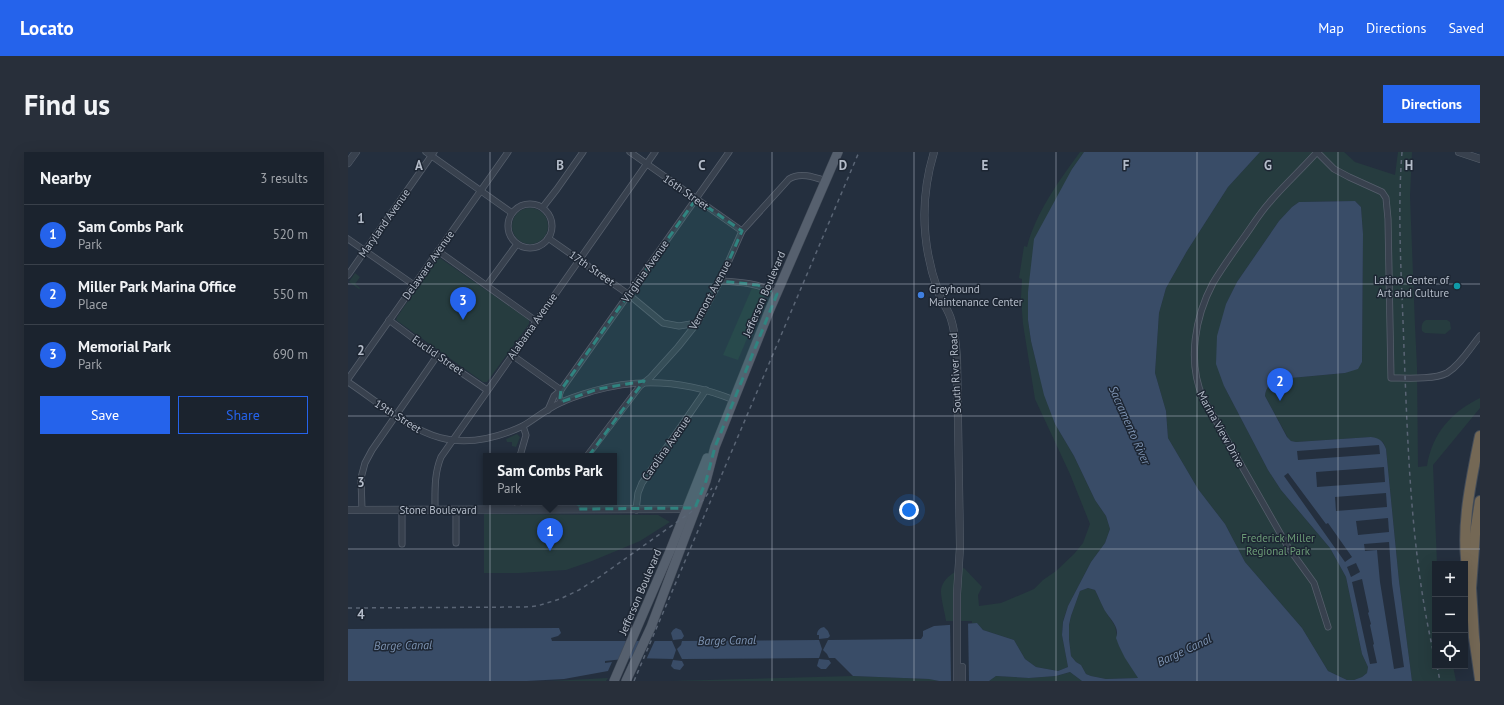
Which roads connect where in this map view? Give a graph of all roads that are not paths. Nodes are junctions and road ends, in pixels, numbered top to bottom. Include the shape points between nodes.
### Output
1 (426, 152) edge
2 (508, 152) edge
3 (583, 152) edge
4 (630, 152) edge
5 (655, 152) edge
6 (729, 152) edge
7 (838, 152) edge
8 (934, 152) edge
9 (1317, 152) edge
10 (1460, 152) edge
11 (354, 153) edge
12 (433, 154) edge
13 (1480, 159) edge
14 (348, 163) edge
15 (647, 164) junction
16 (826, 181) junction
17 (481, 190) junction
18 (696, 199) junction
19 (543, 207) junction
20 (512, 213) junction
21 (742, 231) junction
22 (548, 238) junction
23 (348, 239) edge
24 (517, 244) junction
25 (365, 251) junction
26 (438, 251) junction
27 (579, 260) junction
28 (348, 275) edge
29 (720, 280) junction
30 (487, 285) junction
31 (414, 286) junction
32 (628, 294) junction
33 (777, 294) junction
34 (389, 320) junction
35 (536, 321) junction
36 (697, 323) junction
37 (1480, 336) edge
38 (512, 355) junction
39 (437, 356) junction
40 (348, 379) edge
41 (348, 382) edge
42 (645, 382) junction
43 (487, 390) junction
44 (561, 390) junction
45 (706, 390) junction
46 (734, 400) junction
47 (561, 402) junction
48 (548, 410) junction
49 (395, 416) junction
50 (523, 426) junction
51 (1480, 436) edge
52 (452, 440) junction
53 (521, 453) edge
54 (589, 453) edge
55 (1480, 501) edge
56 (518, 506) edge
57 (691, 508) junction
58 (348, 510) edge
59 (362, 510) junction
60 (402, 510) junction
61 (435, 510) junction
62 (456, 510) junction
63 (636, 510) junction
64 (456, 543) dead end
65 (402, 544) dead end
66 (1471, 588) junction
67 (959, 594) junction
68 (1328, 627) dead end
69 (1480, 679) edge
70 (614, 681) edge
71 (626, 681) edge
72 (957, 681) edge
73 (962, 681) edge

1 - 12 street
2 - 17 street, Delaware Avenue
3 - 19 street
4 - 15 street, 16th Street
5 - 15 street, Alabama Avenue
6 - 18 street, Virginia Avenue
7 - 16 main road, Jefferson Boulevard
8 - 67 street, South River Road via 926,188 924,230 938,292 951,318 955,336
9 - 37 street via 1334,169 1382,192 1386,198 1391,378 1435,377 1446,373 1461,360
9 - 68 street, Marina View Drive via 1263,210 1217,277 1200,318 1194,358 1196,379 1203,398 1288,547 1314,584
10 - 13 street
11 - 14 street
12 - 17 street
12 - 25 street, Maryland Avenue
15 - 18 street, 16th Street
15 - 27 street, Alabama Avenue
16 - 21 street, Vermont Avenue via 808,176 793,176
16 - 33 main road, Jefferson Boulevard
17 - 20 street
17 - 26 street, Delaware Avenue
18 - 21 street, 16th Street
18 - 32 street, Virginia Avenue
19 - 20 street via 528,203 520,205
19 - 22 street via 552,223 552,231
20 - 24 street via 508,231
21 - 29 street, Vermont Avenue
22 - 24 street via 536,247 528,248
22 - 27 street, 17th Street
23 - 25 street
24 - 30 street
25 - 28 street, Maryland Avenue
25 - 31 street
26 - 30 street
26 - 31 street, Delaware Avenue
27 - 32 street, 17th Street
27 - 35 street, Alabama Avenue
29 - 33 street via 758,285
29 - 36 street, Vermont Avenue
30 - 35 street
31 - 34 street, Delaware Avenue
32 - 36 street, 17th Street via 663,323 679,326
32 - 44 street, Virginia Avenue
33 - 46 main road, Jefferson Boulevard
34 - 39 street, Euclid Street
34 - 40 street, Delaware Avenue
35 - 38 street, Alabama Avenue
36 - 42 street, Vermont Avenue
38 - 43 street, Alabama Avenue
38 - 44 street
39 - 43 street, Euclid Street
39 - 49 street
41 - 49 street, 19th Street
42 - 45 street via 679,384
42 - 47 street via 598,389
42 - 54 street, Vermont Avenue
43 - 52 street, Alabama Avenue
44 - 47 street
44 - 48 street, Virginia Avenue via 554,396
45 - 46 street
45 - 63 street, Carolina Avenue via 642,483
46 - 57 main road, Jefferson Boulevard via 715,447 706,481
47 - 48 street, Virginia Avenue
48 - 50 street, Virginia Avenue
49 - 52 street, 19th Street via 423,432
49 - 59 street via 365,463 361,478
50 - 52 street, 19th Street via 486,439
50 - 53 street via 526,435
51 - 66 highway via 1471,483 1466,534 1466,565
52 - 61 street, Alabama Avenue via 436,470
55 - 66 highway
56 - 62 street, Stone Boulevard
56 - 63 street, Stone Boulevard via 578,506
57 - 63 street, Stone Boulevard
57 - 70 main road, Jefferson Boulevard
57 - 71 main road, Jefferson Boulevard via 651,627
58 - 59 street, Stone Boulevard
59 - 60 street, Stone Boulevard
60 - 61 street, Stone Boulevard
60 - 65 street
61 - 62 street, Stone Boulevard
62 - 64 street
66 - 69 highway
67 - 72 street, South River Road
67 - 73 street, South River Road

